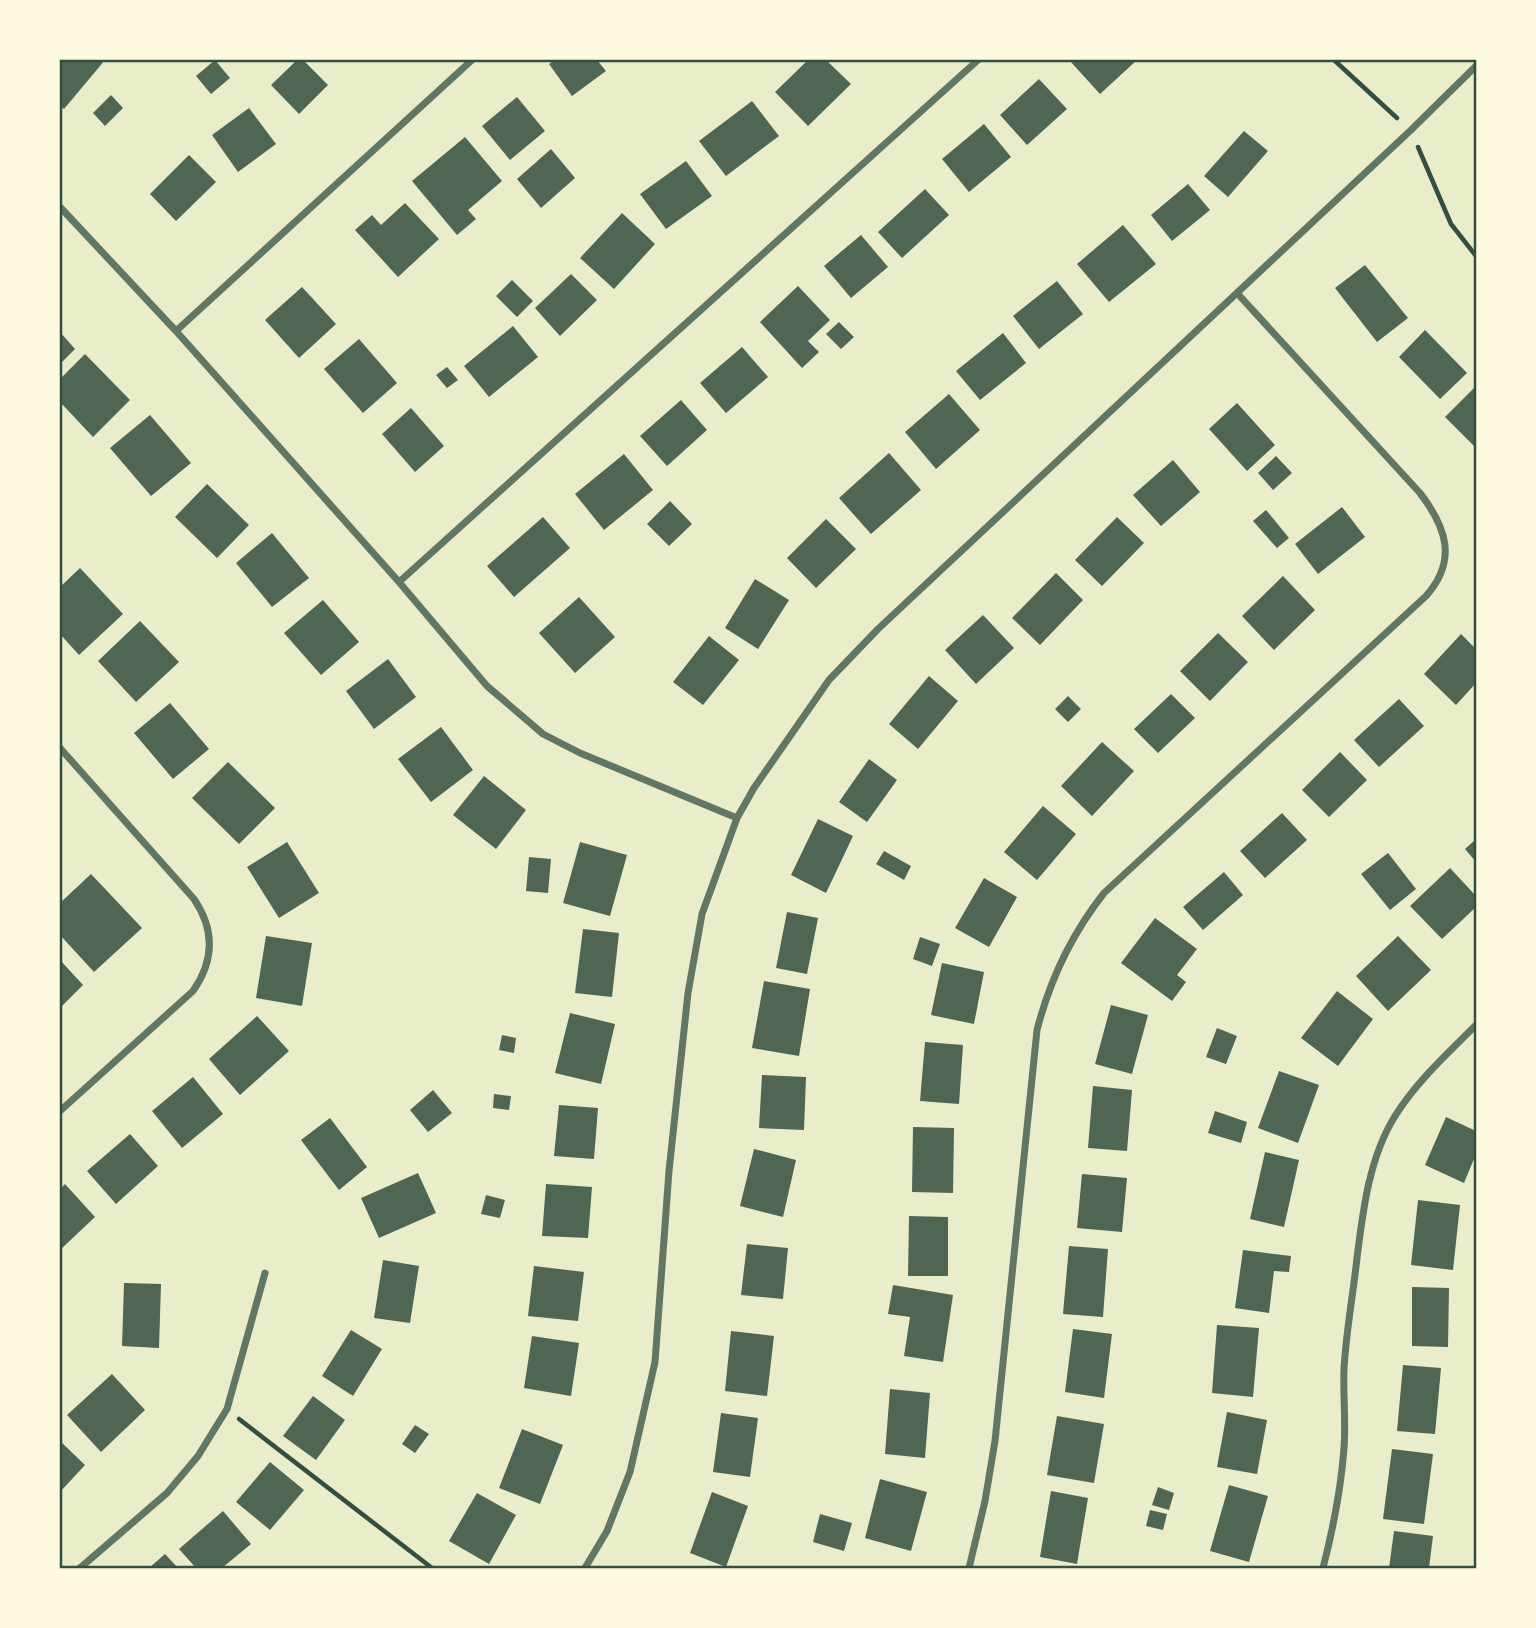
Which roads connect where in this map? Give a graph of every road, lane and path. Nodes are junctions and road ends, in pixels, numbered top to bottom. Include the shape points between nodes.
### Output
1 (472, 60) edge
2 (978, 60) edge
3 (1334, 60) edge
4 (1476, 66) edge
5 (1411, 130) junction
6 (60, 207) edge
7 (1476, 256) edge
8 (1237, 293) junction
9 (176, 331) junction
10 (398, 582) junction
11 (60, 748) edge
12 (737, 818) junction
13 (1476, 1025) edge
14 (60, 1111) edge
15 (265, 1273) dead end
16 (228, 1409) junction
17 (80, 1569) edge
18 (432, 1569) edge
19 (585, 1569) edge
20 (969, 1569) edge
21 (1323, 1569) edge

1 - 9 street
2 - 10 street
3 - 5 path
4 - 5 street
5 - 7 path via 1451,224
5 - 8 street
6 - 9 street
8 - 12 street via 829,680
8 - 20 street via 1420,492 1440,522 1446,556 1441,575 1426,596 1104,893 1061,959 1037,1030 995,1441
9 - 10 street
10 - 12 street via 487,686 543,734
11 - 14 street via 194,899 210,937 205,969 192,990
12 - 19 street via 702,914 688,993 655,1362 644,1417 607,1531
13 - 21 street via 1436,1063 1404,1103 1371,1174 1344,1367 1344,1447 1334,1527
15 - 16 street
16 - 17 street via 167,1493
16 - 18 path

